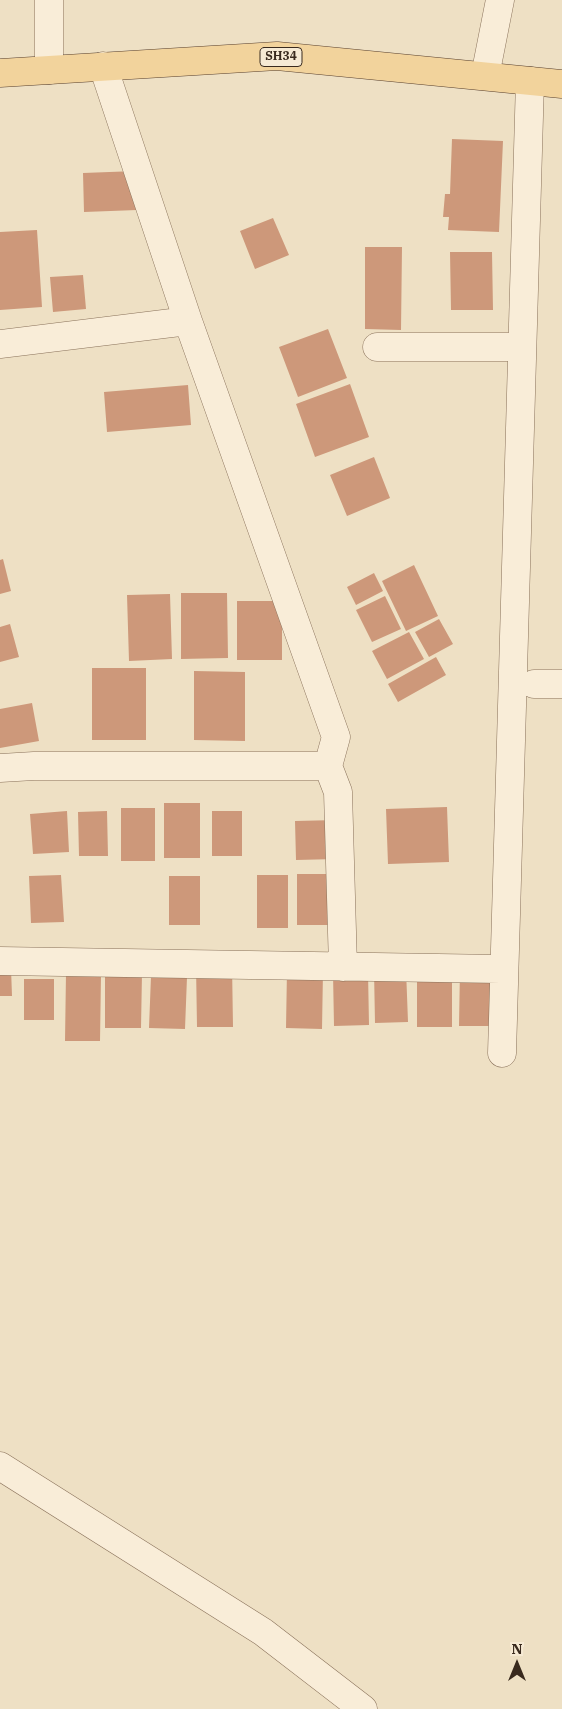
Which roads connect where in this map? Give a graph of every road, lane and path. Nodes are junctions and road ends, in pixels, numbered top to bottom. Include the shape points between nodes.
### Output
1 (49, 0) edge
2 (500, 0) edge
3 (103, 66) junction
4 (49, 70) junction
5 (0, 72) edge
6 (485, 76) junction
7 (530, 81) junction
8 (562, 84) edge
9 (188, 321) junction
10 (0, 344) edge
11 (377, 347) dead end
12 (522, 347) junction
13 (534, 684) dead end
14 (562, 684) edge
15 (328, 766) junction
16 (0, 768) edge
17 (0, 961) edge
18 (343, 967) junction
19 (500, 969) dead end
20 (502, 1053) dead end
21 (0, 1466) edge
22 (363, 1709) edge

1 - 4 street
2 - 6 street
3 - 4 main road, SH34
3 - 6 main road, SH34 via 277,56
3 - 9 street
4 - 5 main road, SH34
6 - 7 main road, SH34
7 - 8 main road, SH34
7 - 12 street
9 - 10 street
9 - 15 street via 336,737
11 - 12 street
12 - 20 street
13 - 14 street
15 - 16 street
15 - 18 street via 338,792
17 - 18 street
18 - 19 street
21 - 22 street via 263,1632

